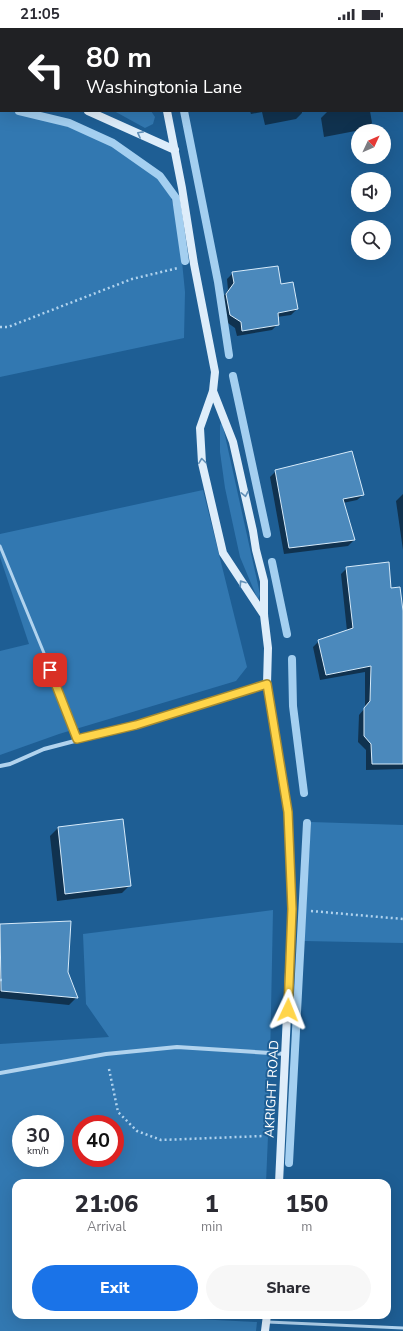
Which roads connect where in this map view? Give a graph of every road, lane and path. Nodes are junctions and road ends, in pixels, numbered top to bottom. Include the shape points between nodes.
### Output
1 (90, 112) edge
2 (166, 112) edge
3 (175, 150) junction
4 (194, 264) junction
5 (0, 327) edge
6 (213, 391) junction
7 (0, 546) edge
8 (264, 615) junction
9 (267, 684) junction
10 (77, 739) junction
11 (0, 766) edge
12 (292, 909) junction
13 (403, 919) edge
14 (106, 1054) junction
15 (286, 1054) junction
16 (0, 1073) edge
17 (282, 1135) junction
18 (279, 1179) edge
19 (266, 1319) edge
20 (403, 1328) edge
21 (265, 1331) edge

3 -> 1 street
2 - 3 street
3 - 4 street
4 - 5 path via 132,279 8,327
4 - 6 street via 215,372
6 -> 8 street, AKRIGHT ROAD via 226,420 242,477 264,581
8 -> 6 street via 223,553 209,499 202,463 200,428
7 - 10 lane
8 - 9 street, AKRIGHT ROAD via 268,648
9 - 10 street via 136,725
9 - 12 street, AKRIGHT ROAD via 288,812
10 - 11 street
12 - 13 path
12 - 15 street, AKRIGHT ROAD
14 - 15 street via 177,1047
14 - 16 street
14 - 17 path via 118,1112 137,1130 161,1140
15 - 17 street, AKRIGHT ROAD
17 - 18 street, AKRIGHT ROAD
19 - 20 lane
19 - 21 street

